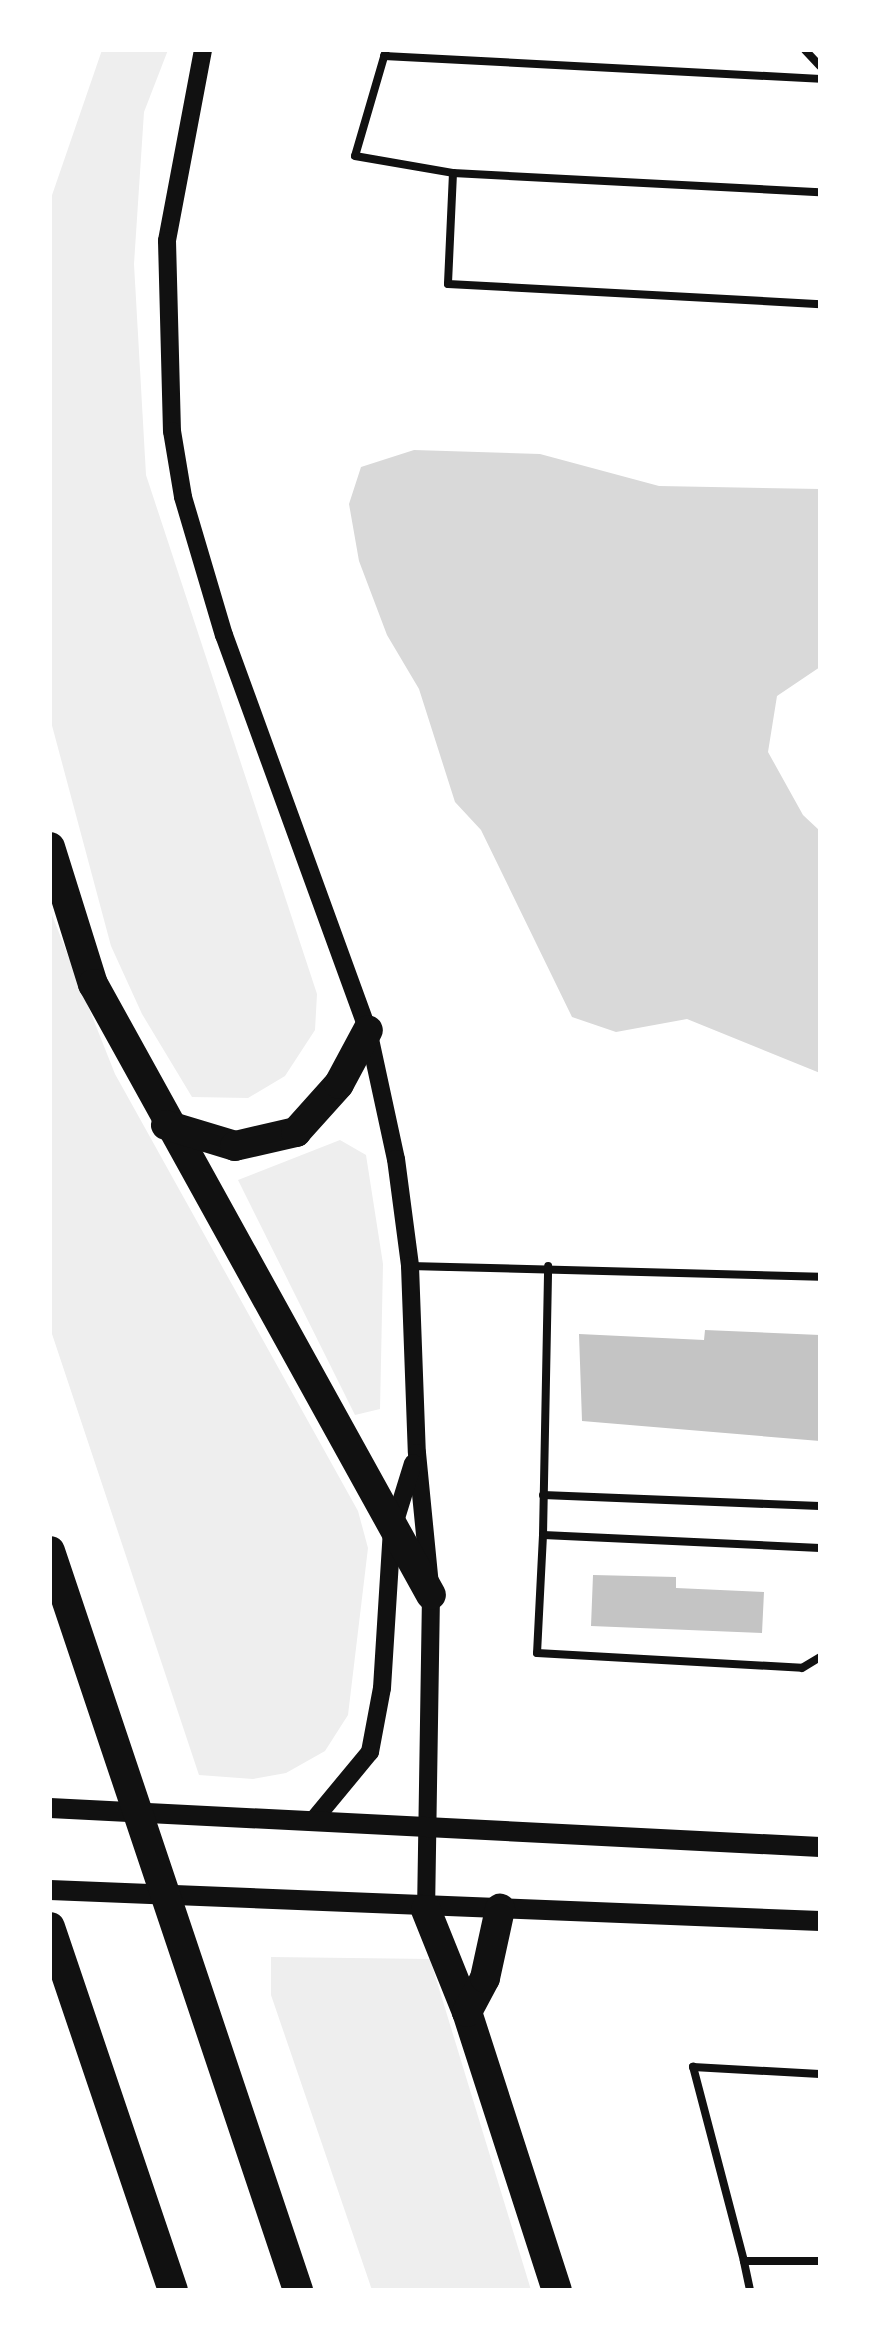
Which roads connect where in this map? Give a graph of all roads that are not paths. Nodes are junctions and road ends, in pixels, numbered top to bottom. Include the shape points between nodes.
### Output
1 (203, 50) edge
2 (805, 50) edge
3 (385, 53) edge
4 (820, 66) edge
5 (820, 79) edge
6 (453, 173) junction
7 (820, 192) edge
8 (820, 304) edge
9 (50, 847) edge
10 (368, 1030) junction
11 (166, 1125) junction
12 (410, 1266) junction
13 (548, 1266) junction
14 (820, 1277) edge
15 (417, 1454) junction
16 (543, 1495) junction
17 (820, 1506) edge
18 (392, 1531) junction
19 (543, 1535) junction
20 (820, 1548) edge
21 (50, 1551) edge
22 (431, 1596) junction
23 (820, 1657) edge
24 (50, 1808) edge
25 (312, 1822) junction
26 (424, 1827) junction
27 (820, 1846) edge
28 (50, 1890) edge
29 (426, 1910) junction
30 (500, 1910) junction
31 (820, 1921) edge
32 (50, 1927) edge
33 (467, 2012) junction
34 (820, 2074) edge
35 (744, 2261) junction
36 (820, 2261) edge
37 (173, 2290) edge
38 (298, 2290) edge
39 (557, 2290) edge
40 (750, 2290) edge

1 - 10 street via 167,241 165,347 174,447 224,635
2 - 4 lane
3 - 5 lane
3 - 6 lane via 355,156
6 - 7 lane
6 - 8 lane via 448,284
9 - 11 highway via 93,984
10 - 11 highway via 339,1084 296,1132 235,1146
10 - 12 street
11 - 18 highway
12 - 13 lane
12 - 15 street
13 - 14 lane
13 - 16 lane
15 - 18 street
15 - 22 street
16 - 17 lane
16 - 19 lane
18 - 22 highway
18 - 25 street via 382,1688 370,1752
19 - 20 lane
19 - 23 lane via 537,1653 802,1668
21 - 38 highway
22 - 26 street
24 - 25 main road
25 - 26 main road
26 - 27 main road
26 - 29 street
28 - 29 main road
29 - 30 main road
29 - 33 highway
30 - 31 main road
30 - 33 highway via 486,1978
32 - 37 highway
33 - 39 highway
34 - 35 lane via 693,2067
35 - 36 lane
35 - 40 lane

